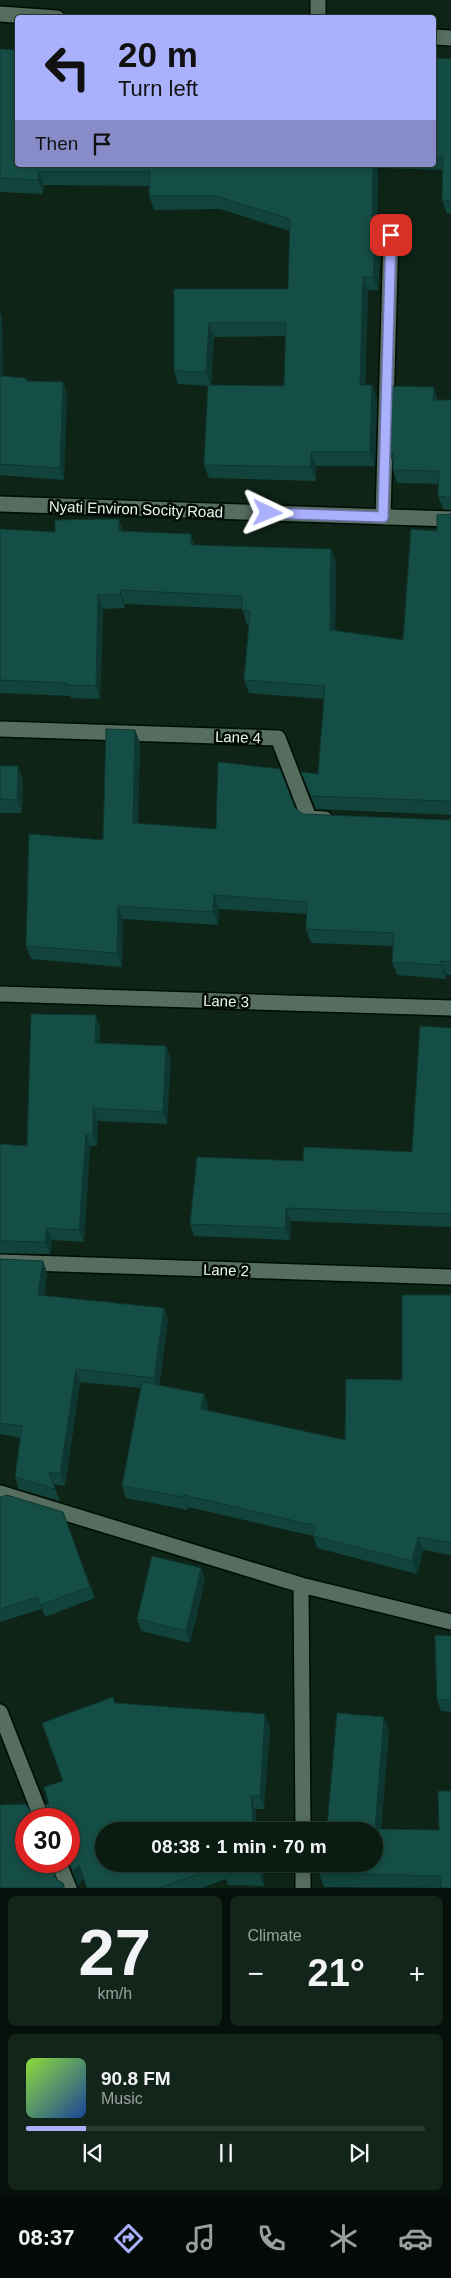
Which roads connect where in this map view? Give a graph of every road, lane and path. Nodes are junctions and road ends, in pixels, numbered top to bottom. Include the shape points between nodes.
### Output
1 (318, 0) edge
2 (0, 14) edge
3 (15, 15) edge
4 (318, 15) edge
5 (436, 37) edge
6 (451, 38) edge
7 (391, 235) dead end
8 (0, 504) edge
9 (383, 517) junction
10 (451, 519) edge
11 (0, 729) edge
12 (337, 819) edge
13 (0, 994) edge
14 (451, 1008) edge
15 (0, 1262) edge
16 (451, 1277) edge
17 (0, 1493) edge
18 (301, 1585) junction
19 (451, 1622) edge
20 (0, 1712) edge
21 (38, 1808) edge
22 (303, 1822) edge
23 (303, 1872) edge
24 (63, 1873) edge
25 (69, 1888) edge
26 (304, 1888) edge

1 - 4 street
2 - 3 street
5 - 6 street
7 - 9 street
8 - 9 street, Nyati Environ Socity Road
9 - 10 street, Nyati Environ Socity Road
11 - 12 street, Lane 4 via 278,738 309,818
13 - 14 street, Lane 3
15 - 16 street, Lane 2
17 - 18 street
18 - 19 street
18 - 22 street
20 - 21 street
23 - 26 street
24 - 25 street

